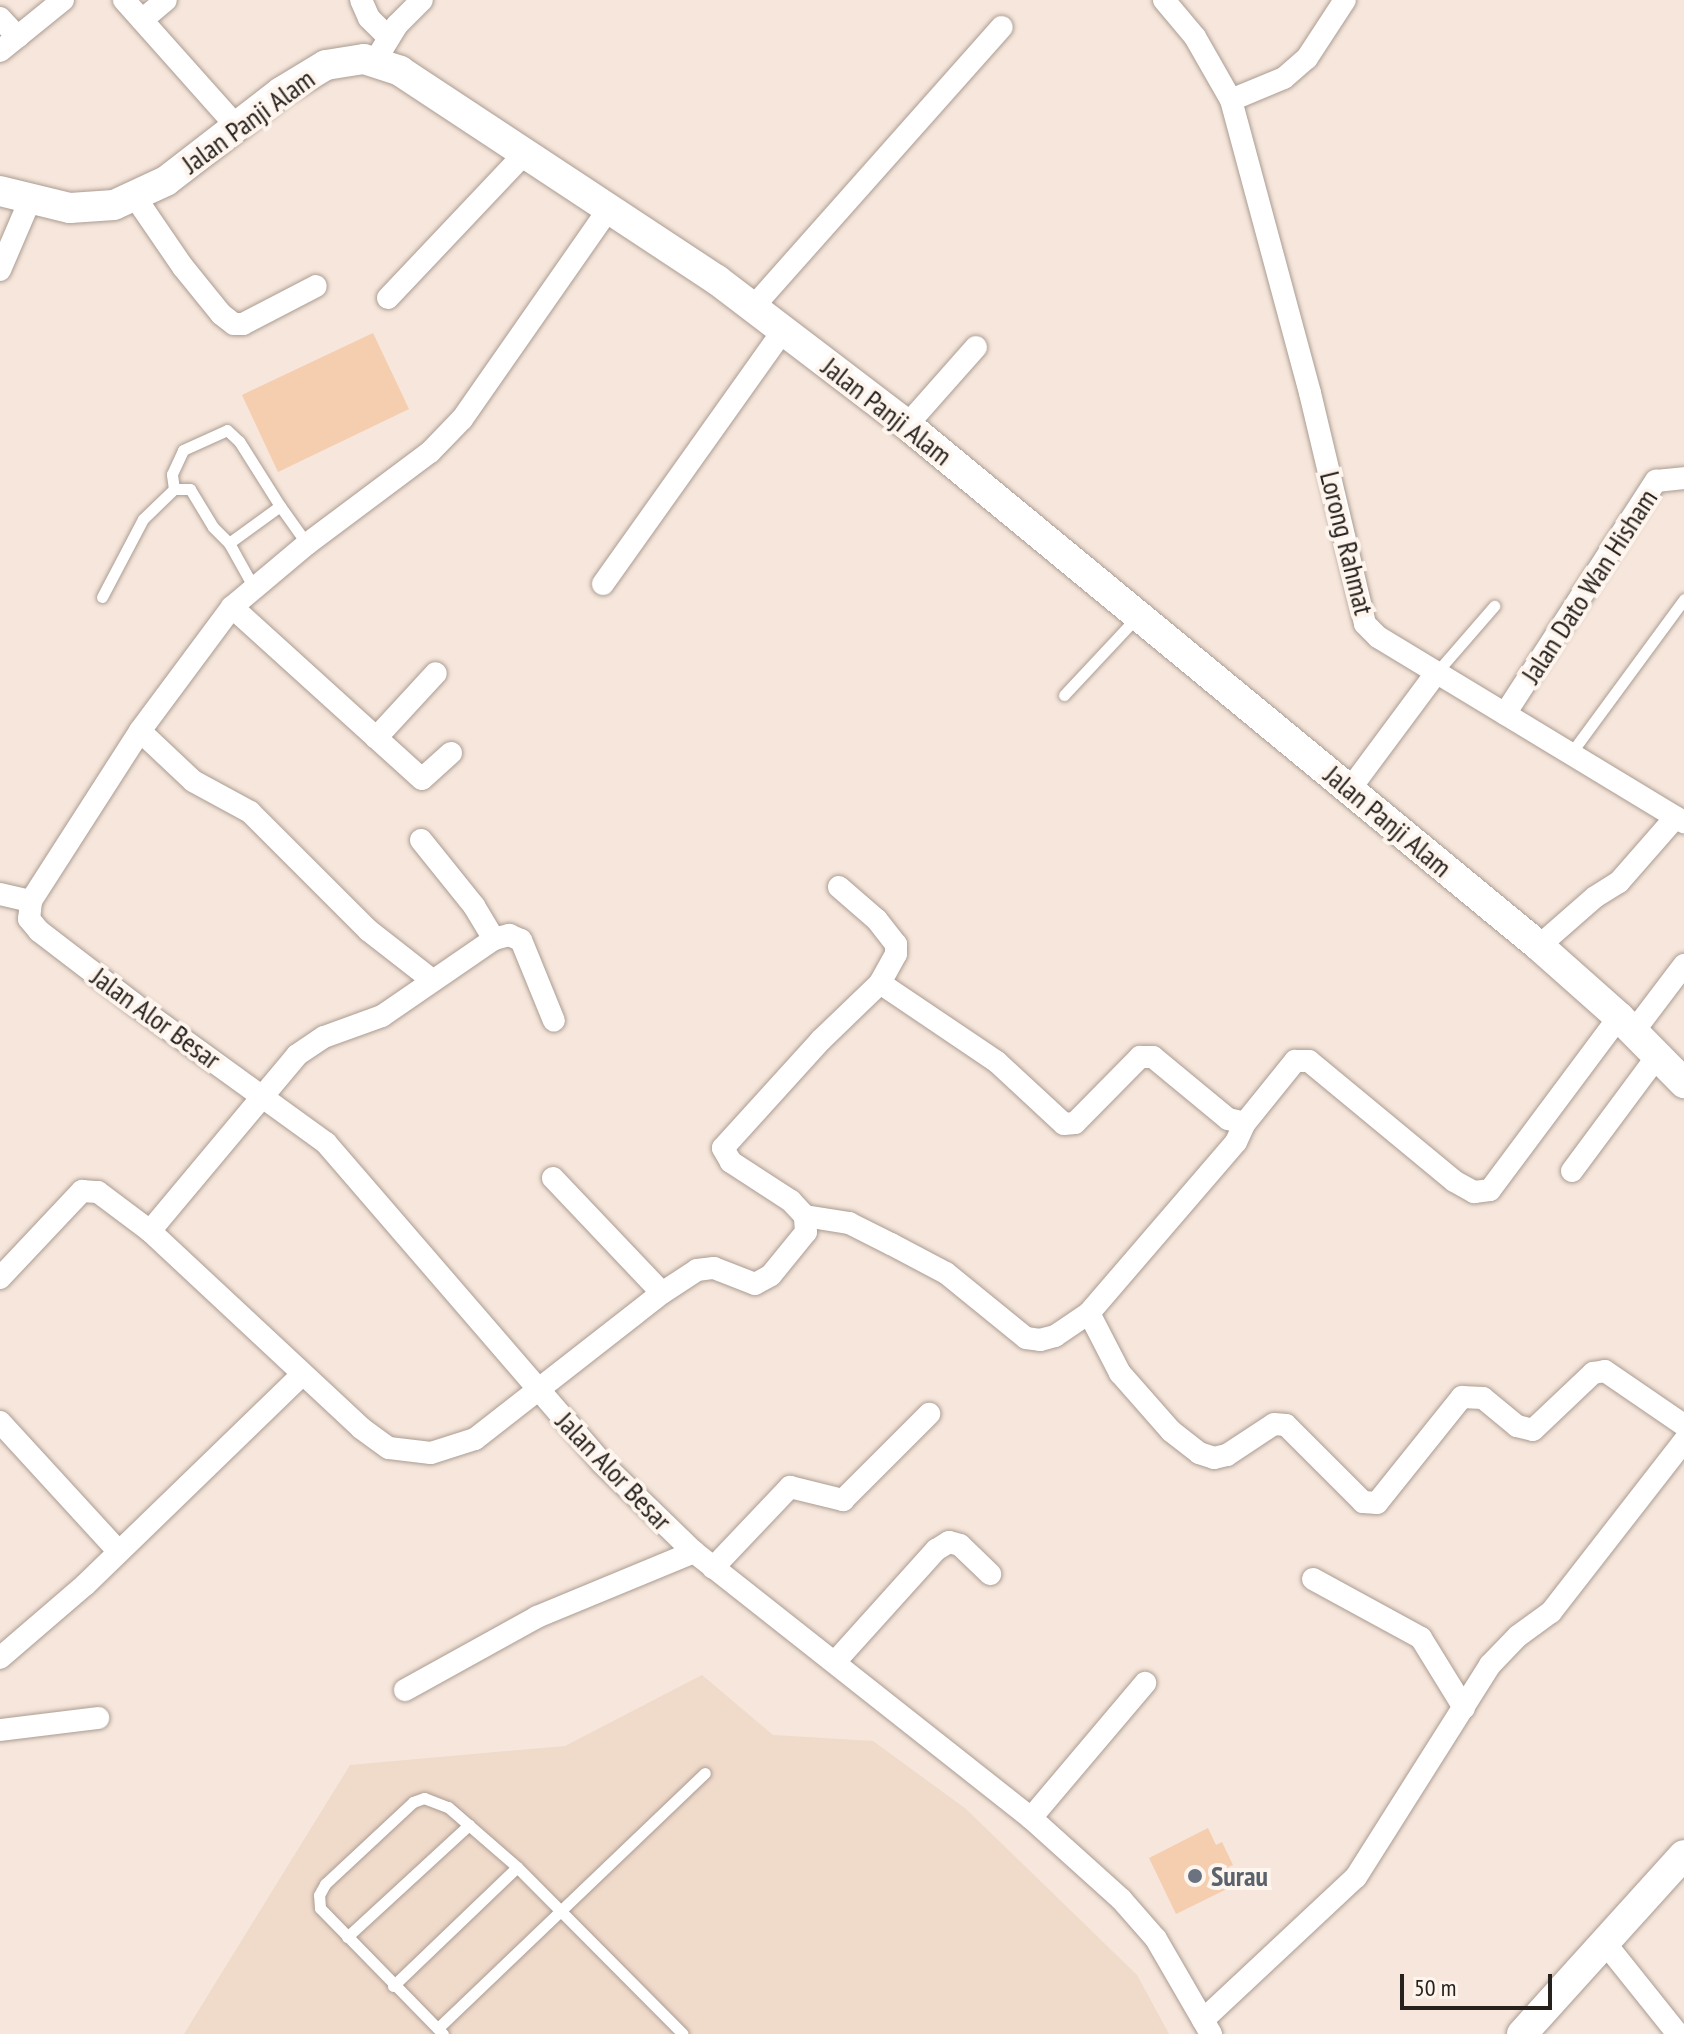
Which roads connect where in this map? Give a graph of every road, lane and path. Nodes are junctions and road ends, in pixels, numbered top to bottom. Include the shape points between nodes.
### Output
1 (63, 0) edge
2 (124, 0) edge
3 (166, 0) edge
4 (361, 0) edge
5 (422, 0) edge
6 (1164, 0) edge
7 (1345, 0) edge
8 (0, 18) edge
9 (142, 20) junction
10 (1002, 27) dead end
11 (9, 44) edge
12 (382, 49) junction
13 (1231, 100) junction
14 (237, 127) junction
15 (526, 152) junction
16 (0, 191) edge
17 (135, 197) junction
18 (30, 200) junction
19 (610, 207) junction
20 (0, 270) edge
21 (316, 286) dead end
22 (388, 298) dead end
23 (754, 306) junction
24 (784, 329) junction
25 (976, 347) dead end
26 (907, 425) junction
27 (1684, 478) edge
28 (174, 489) junction
29 (280, 506) junction
30 (229, 543) junction
31 (307, 544) junction
32 (603, 584) dead end
33 (254, 588) junction
34 (102, 597) dead end
35 (1684, 599) edge
36 (1494, 606) dead end
37 (232, 607) junction
38 (1139, 615) junction
39 (436, 673) dead end
40 (1436, 673) junction
41 (1064, 695) dead end
42 (1505, 714) junction
43 (140, 731) junction
44 (376, 738) junction
45 (451, 753) dead end
46 (1571, 753) junction
47 (1350, 789) junction
48 (1680, 819) edge
49 (421, 840) dead end
50 (839, 887) dead end
51 (0, 894) edge
52 (31, 901) junction
53 (494, 939) junction
54 (1539, 946) junction
55 (1684, 965) edge
56 (432, 980) junction
57 (880, 983) junction
58 (554, 1021) dead end
59 (1627, 1024) junction
60 (1658, 1055) junction
61 (1682, 1078) edge
62 (263, 1094) junction
63 (1245, 1123) junction
64 (1572, 1171) dead end
65 (553, 1178) dead end
66 (805, 1216) junction
67 (150, 1231) junction
68 (0, 1278) edge
69 (662, 1293) junction
70 (1089, 1313) junction
71 (303, 1374) junction
72 (540, 1391) junction
73 (929, 1414) dead end
74 (0, 1422) edge
75 (1684, 1425) edge
76 (1684, 1441) edge
77 (119, 1552) junction
78 (694, 1552) junction
79 (713, 1568) junction
80 (990, 1574) dead end
81 (1313, 1579) dead end
82 (0, 1658) edge
83 (835, 1662) junction
84 (1145, 1683) dead end
85 (405, 1690) dead end
86 (1464, 1708) junction
87 (98, 1718) dead end
88 (0, 1730) edge
89 (705, 1773) dead end
90 (1031, 1818) junction
91 (469, 1825) junction
92 (1684, 1855) edge
93 (517, 1867) junction
94 (559, 1909) junction
95 (347, 1937) junction
96 (1605, 1943) junction
97 (393, 1986) junction
98 (1207, 2027) edge
99 (440, 2031) edge
100 (683, 2034) edge
101 (1522, 2034) edge
102 (1678, 2034) edge

1 - 11 street
2 - 9 street
3 - 9 street
4 - 12 street
5 - 12 street
6 - 13 street, Lorong Rahmat via 1195,37
7 - 13 street via 1307,58 1284,78
8 - 11 street
9 - 14 street
10 - 23 street
12 - 14 main road, Jalan Panji Alam via 304,75
12 - 15 main road, Jalan Panji Alam via 400,71
13 - 40 street, Lorong Rahmat via 1365,624
14 - 17 main road, Jalan Panji Alam via 189,166
15 - 19 main road, Jalan Panji Alam
15 - 22 street
16 - 18 main road, Jalan Panji Alam
17 - 18 main road, Jalan Panji Alam via 94,208
17 - 21 street via 183,267 234,324
18 - 20 street
19 - 23 main road, Jalan Panji Alam
19 - 31 street via 462,419 430,452
23 - 24 main road, Jalan Panji Alam
24 - 26 main road, Jalan Panji Alam
24 - 32 street
25 - 26 street
26 - 38 main road, Jalan Panji Alam
27 - 42 street, Jalan Dato Wan Hisham via 1656,481
28 - 29 lane via 172,474 183,450 227,430
28 - 30 lane via 190,489
28 - 34 lane via 143,519
29 - 30 lane
29 - 31 lane
30 - 33 lane
31 - 33 street
33 - 37 street
35 - 46 lane
36 - 40 lane
37 - 43 street
37 - 44 street
38 - 41 lane
38 - 47 main road, Jalan Panji Alam
39 - 44 street
40 - 42 street, Lorong Rahmat
40 - 47 street
42 - 46 street, Lorong Rahmat
43 - 52 street
43 - 56 street via 193,781 250,812 368,930
44 - 45 street via 422,779
46 - 48 street, Lorong Rahmat
47 - 54 main road, Jalan Panji Alam
48 - 54 street via 1619,882
49 - 53 street
50 - 57 street via 896,944
51 - 52 street
52 - 62 street, Jalan Alor Besar via 29,919 39,931
53 - 56 street
53 - 58 street via 509,935 521,940
54 - 59 main road, Jalan Panji Alam
55 - 59 street
56 - 62 street via 382,1016 324,1037 297,1055
57 - 63 street via 997,1062 1064,1124 1075,1123 1140,1057 1153,1057 1228,1119
57 - 66 street via 723,1148 731,1162
59 - 60 main road, Jalan Panji Alam
59 - 63 street via 1490,1190 1474,1192 1454,1181 1309,1061 1295,1061
60 - 61 main road, Jalan Panji Alam
60 - 64 street
62 - 67 street
62 - 72 street, Jalan Alor Besar via 326,1143 361,1179
63 - 70 street via 1236,1142
65 - 69 street
66 - 69 street via 806,1232 763,1280 755,1284 714,1268 697,1270
66 - 70 street via 849,1223 946,1273 1026,1338 1055,1336
67 - 68 street via 98,1192 82,1191
67 - 71 street
69 - 72 street
70 - 75 street via 1120,1373 1171,1431 1199,1453 1227,1455 1274,1424 1286,1425 1363,1502 1377,1503 1462,1397 1483,1398 1517,1426 1533,1430 1593,1373 1605,1371
71 - 72 street via 389,1448 431,1453 475,1439
71 - 77 street
72 - 78 street, Jalan Alor Besar via 602,1463
73 - 79 street via 843,1500 790,1487
74 - 77 street
76 - 86 street via 1551,1612 1490,1665
77 - 82 street
78 - 79 street, Jalan Alor Besar
78 - 85 street via 537,1617
79 - 83 street, Jalan Alor Besar
80 - 83 street via 960,1545 949,1542
81 - 86 street via 1421,1638
83 - 90 street, Jalan Alor Besar
84 - 90 street
86 - 98 street via 1356,1877
87 - 88 street
89 - 94 lane
90 - 98 street, Jalan Alor Besar via 1121,1899 1156,1939
91 - 93 lane
91 - 95 lane
91 - 95 lane via 434,1799 413,1802 319,1895 320,1908
92 - 96 main road
93 - 94 lane
93 - 97 lane
94 - 99 lane
94 - 100 lane
95 - 97 lane
96 - 101 main road
96 - 102 street
97 - 99 lane

